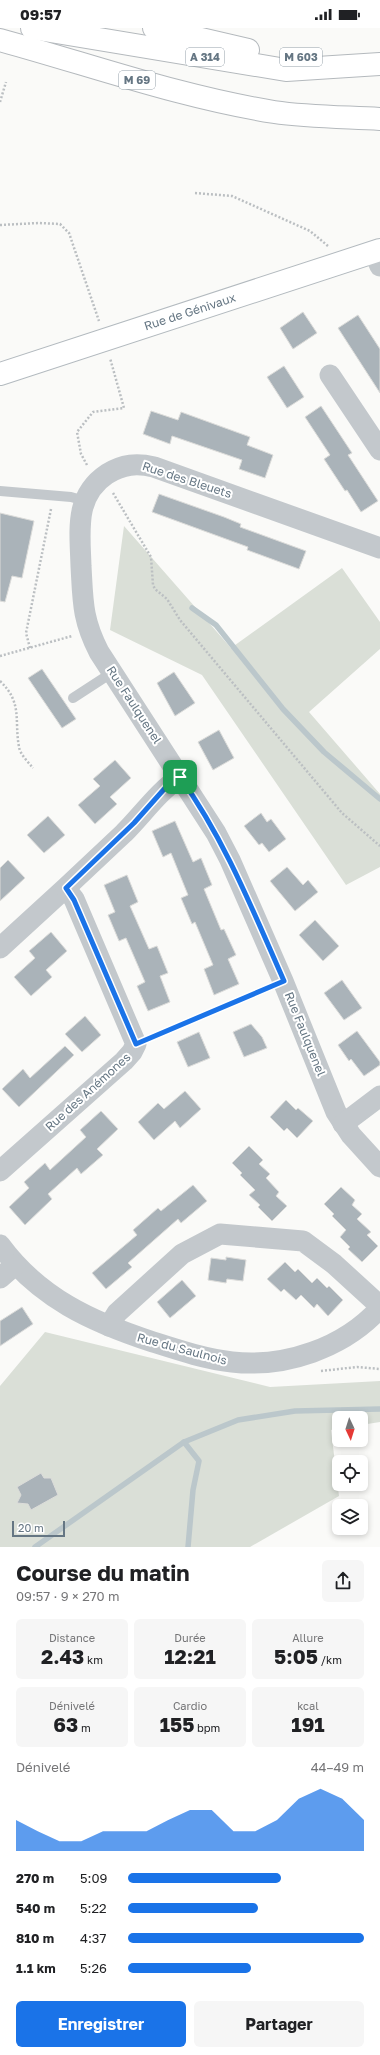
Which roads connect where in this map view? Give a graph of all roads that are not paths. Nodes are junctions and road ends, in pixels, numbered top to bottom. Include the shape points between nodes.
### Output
1 (32, 28) edge
2 (154, 28) edge
3 (0, 40) edge
4 (380, 63) edge
5 (380, 119) edge
6 (378, 256) edge
7 (0, 374) edge
8 (330, 375) dead end
9 (380, 450) edge
10 (0, 492) edge
11 (85, 501) junction
12 (380, 548) edge
13 (88, 632) joint
14 (113, 672) junction
15 (73, 698) dead end
16 (180, 777) junction
17 (66, 888) junction
18 (0, 948) edge
19 (380, 1096) edge
20 (343, 1124) junction
21 (380, 1167) edge
22 (0, 1171) edge
23 (0, 1245) edge
24 (8, 1272) edge
25 (380, 1307) edge
26 (109, 1326) junction

1 - 4 main road, A 314 via 286,70
2 - 4 main road, M 603 via 272,55
3 - 5 main road, M 69 via 153,85 236,105 276,112
6 - 7 main road, Rue de Génivaux via 339,263
8 - 9 street
10 - 11 lane via 71,497
11 - 12 street, Rue des Bleuets via 88,492 99,480 124,466 137,463
11 - 13 street, Rue des Bleuets via 79,529 84,613
13 - 14 street, Rue Faulquenel
14 - 15 lane
14 - 16 street, Rue Faulquenel
16 - 17 street via 166,787 134,823
16 - 20 street, Rue Faulquenel via 199,804 230,860 284,981
17 - 18 street
17 - 22 street, Rue des Anémones via 74,900 136,1044 124,1061
19 - 20 street
20 - 21 street, Rue Faulquenel
23 - 24 street, Rue du Saulnois
24 - 26 street, Rue du Saulnois via 63,1304
25 - 26 street, Rue du Saulnois via 356,1330 339,1341 299,1357 276,1361 231,1362 182,1351
25 - 26 street via 334,1264 303,1241 220,1234 182,1254 117,1314

